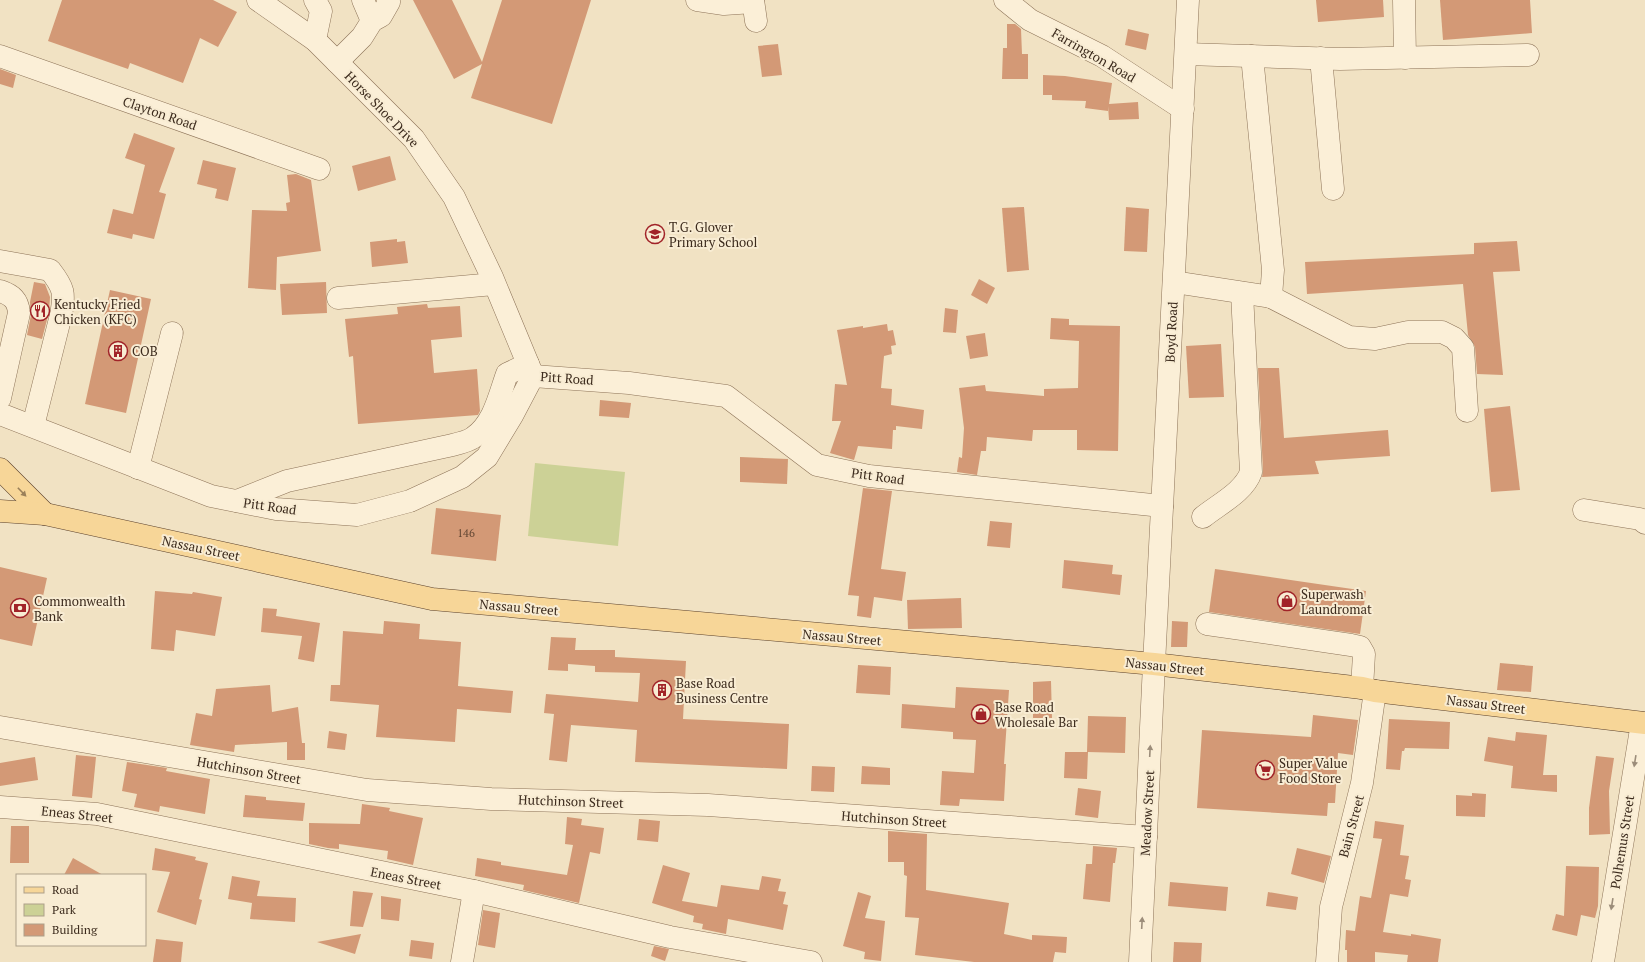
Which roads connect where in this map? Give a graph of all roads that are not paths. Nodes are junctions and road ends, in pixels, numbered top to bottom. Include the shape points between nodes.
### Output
1 (258, 0) edge
2 (315, 0) edge
3 (363, 0) edge
4 (388, 0) edge
5 (697, 0) edge
6 (1005, 0) edge
7 (1188, 0) edge
8 (1404, 0) edge
9 (754, 8) edge
10 (1031, 10) edge
11 (372, 21) junction
12 (315, 40) junction
13 (1186, 54) junction
14 (1528, 55) dead end
15 (0, 56) edge
16 (1252, 56) junction
17 (1321, 58) junction
18 (1405, 58) junction
19 (337, 62) junction
20 (1183, 109) junction
21 (319, 169) dead end
22 (1334, 189) dead end
23 (0, 261) edge
24 (1174, 282) junction
25 (494, 284) junction
26 (0, 291) edge
27 (1242, 293) junction
28 (1270, 297) junction
29 (338, 298) dead end
30 (172, 333) dead end
31 (530, 370) junction
32 (0, 398) edge
33 (1467, 411) dead end
34 (0, 414) edge
35 (33, 426) junction
36 (138, 468) junction
37 (0, 469) edge
38 (238, 501) junction
39 (1162, 506) junction
40 (1584, 510) dead end
41 (0, 511) edge
42 (45, 514) junction
43 (1203, 517) dead end
44 (1645, 523) edge
45 (1207, 624) dead end
46 (1154, 664) junction
47 (1368, 689) junction
48 (1643, 723) edge
49 (0, 727) edge
50 (0, 807) edge
51 (1146, 837) junction
52 (474, 891) junction
53 (462, 962) edge
54 (811, 962) edge
55 (1140, 962) edge
56 (1327, 962) edge
57 (1603, 962) edge

1 - 12 street, Horse Shoe Drive
2 - 12 street via 321,12
3 - 11 street
4 - 11 street via 381,16
5 - 9 street
6 - 10 street, Farrington Road
7 - 13 street, Boyd Road
8 - 18 street
10 - 20 street, Farrington Road
11 - 19 street via 362,37
12 - 19 street, Horse Shoe Drive
13 - 16 street
13 - 20 street, Boyd Road
14 - 18 street
15 - 21 street, Clayton Road
16 - 17 street
16 - 28 street via 1273,270
17 - 18 street
17 - 22 street
19 - 25 street, Horse Shoe Drive via 414,139 454,197
20 - 24 street, Boyd Road
23 - 35 street via 50,270 61,285 64,300
24 - 27 street
24 - 39 street, Boyd Road
25 - 29 street
25 - 31 street, Horse Shoe Drive
26 - 32 street via 15,299 19,313
27 - 28 street
27 - 43 street via 1251,472 1248,481 1242,487
28 - 33 street via 1349,337 1375,339 1408,332 1442,332 1454,338 1463,348
30 - 36 street
31 - 38 street via 507,374 493,413 485,427 473,438 448,446 287,481
31 - 38 street, Pitt Road via 513,414 487,457 462,478 410,501 357,515 276,509
31 - 39 street, Pitt Road via 726,396 817,465 869,476
34 - 35 street, Pitt Road
35 - 36 street, Pitt Road
36 - 38 street, Pitt Road via 211,496
37 -> 42 main road
39 - 46 street, Boyd Road
40 - 44 street via 1640,519
41 - 42 main road, Nassau Street
42 - 46 main road, Nassau Street via 432,599
45 - 47 street, Bain Street via 1360,647 1364,654
46 - 47 main road, Nassau Street
51 -> 46 street, Meadow Street
47 - 48 main road, Nassau Street
47 - 56 street, Bain Street via 1362,783 1331,907
48 -> 57 street, Polhemus Street
49 - 51 street, Hutchinson Street via 367,790 491,799 708,806
50 - 52 street, Eneas Street via 97,814
55 -> 51 street, Meadow Street
52 - 53 street
52 - 54 street, Eneas Street via 670,937

